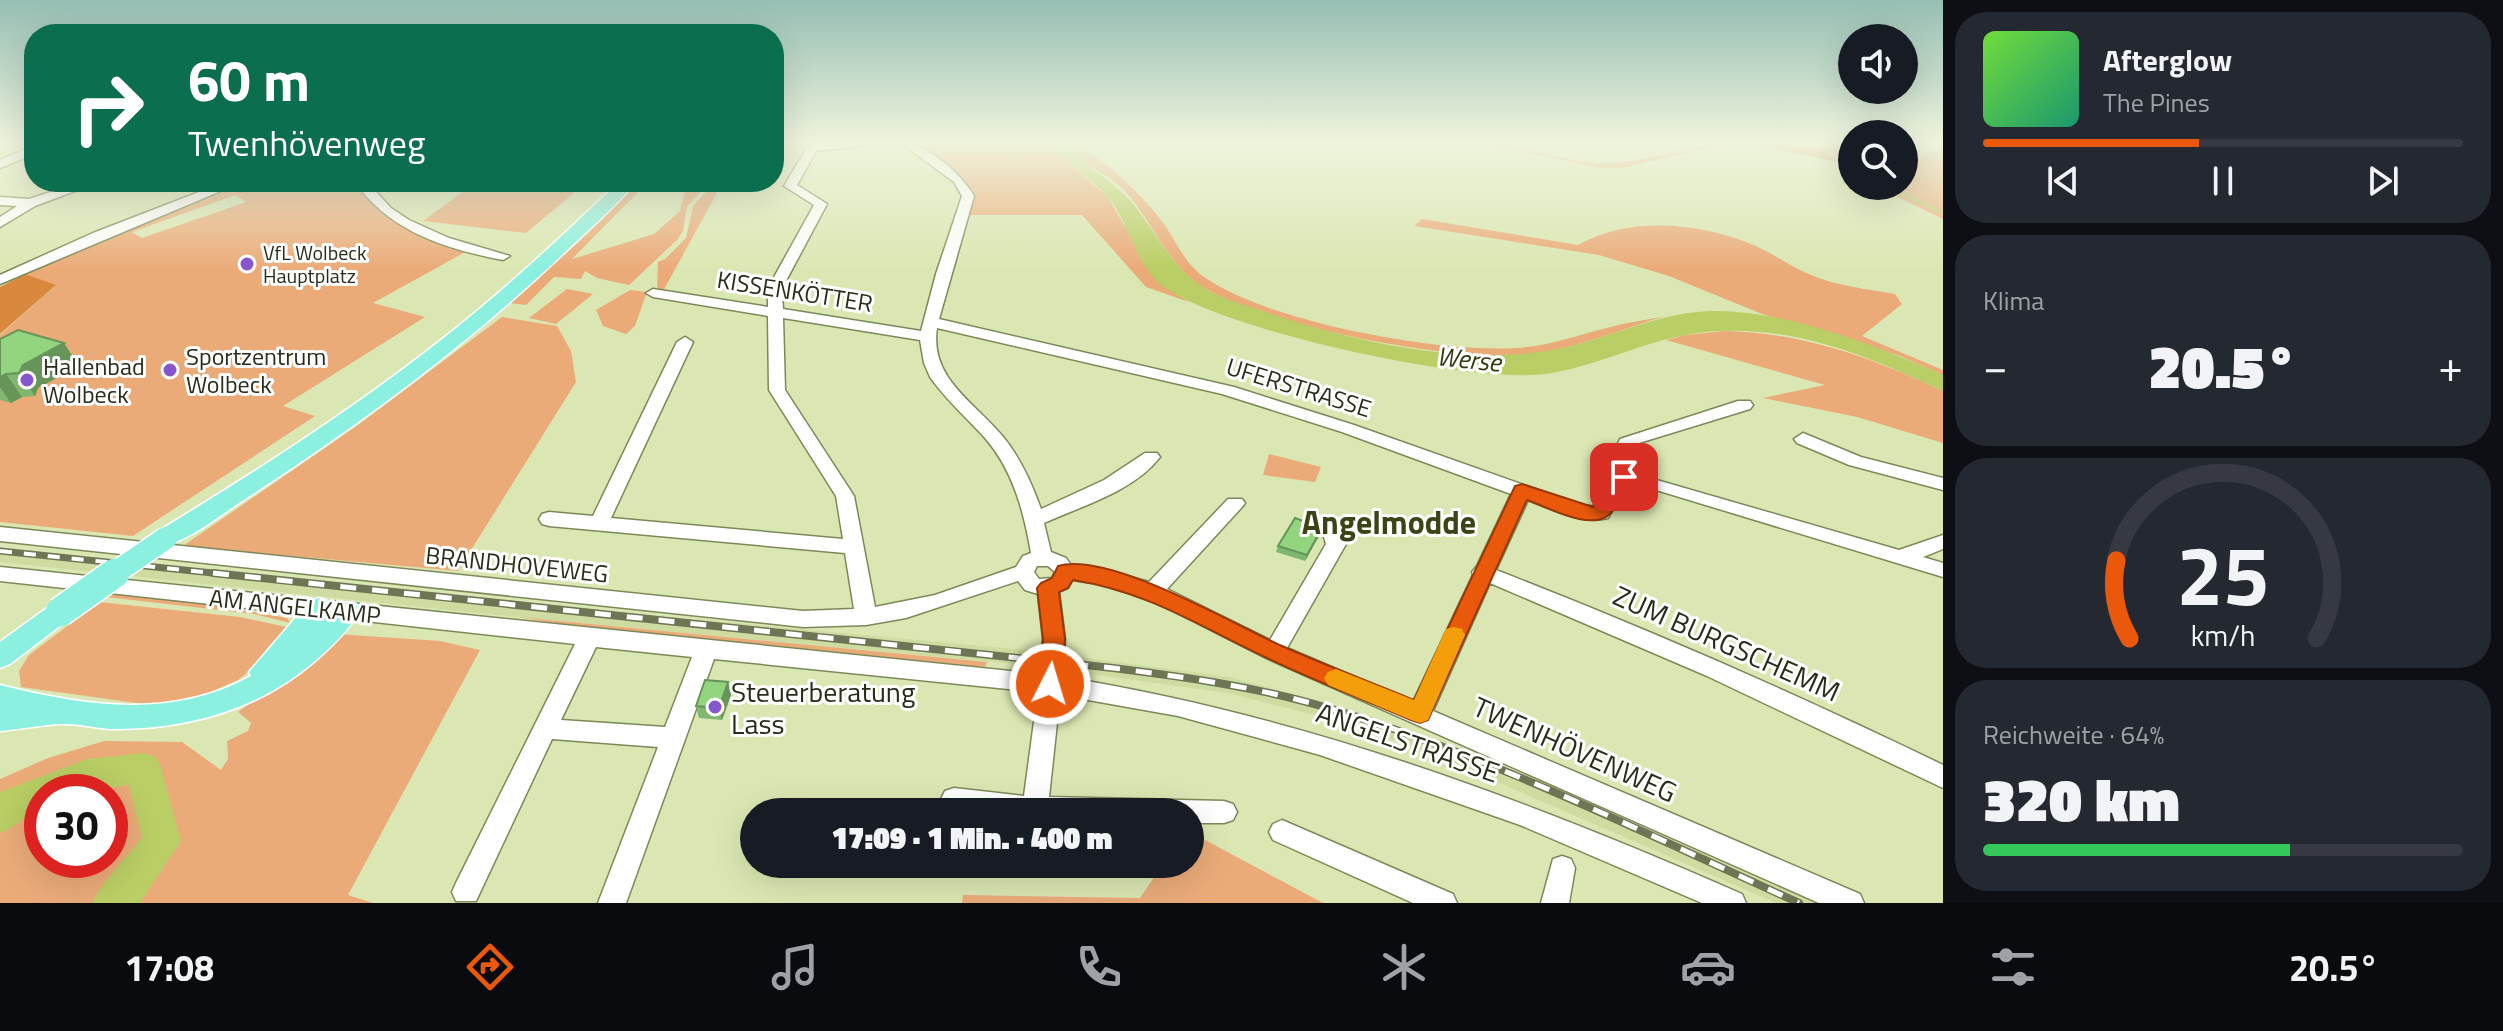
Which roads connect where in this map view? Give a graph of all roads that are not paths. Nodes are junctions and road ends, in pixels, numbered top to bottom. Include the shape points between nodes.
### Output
1 (790, 185) edge
2 (962, 185) edge
3 (63, 192) edge
4 (210, 192) edge
5 (370, 192) edge
6 (617, 192) edge
7 (0, 201) edge
8 (30, 203) junction
9 (0, 223) edge
10 (503, 256) dead end
11 (0, 280) edge
12 (653, 293) dead end
13 (777, 313) junction
14 (930, 329) junction
15 (685, 342) dead end
16 (1744, 405) dead end
17 (1803, 439) dead end
18 (1151, 457) dead end
19 (1624, 477) junction
20 (1943, 484) edge
21 (1522, 491) junction
22 (1235, 503) dead end
23 (549, 519) dead end
24 (1036, 519) junction
25 (599, 524) junction
26 (1331, 527) dead end
27 (0, 534) edge
28 (1943, 542) edge
29 (854, 547) junction
30 (1900, 557) junction
31 (1042, 558) junction
32 (1943, 570) edge
33 (1482, 572) junction
34 (1023, 573) junction
35 (0, 574) edge
36 (1056, 580) junction
37 (1153, 591) junction
38 (319, 608) junction
39 (347, 611) junction
40 (866, 617) junction
41 (590, 637) junction
42 (706, 650) junction
43 (1274, 652) junction
44 (0, 657) edge
45 (1050, 684) junction
46 (0, 696) edge
47 (227, 699) junction
48 (69, 713) junction
49 (1420, 713) junction
50 (0, 719) edge
51 (545, 729) junction
52 (673, 738) junction
53 (1943, 777) edge
54 (1036, 798) edge
55 (1204, 812) edge
56 (1224, 812) dead end
57 (1282, 832) dead end
58 (1562, 868) dead end
59 (466, 892) dead end
60 (612, 903) edge
61 (1443, 903) edge
62 (1555, 903) edge
63 (1732, 903) edge
64 (1850, 903) edge

1 - 13 street via 821,204 776,286
2 - 14 street via 968,196
3 - 8 street
4 - 11 street
5 - 10 street via 386,209 435,239
6 - 44 main road, bridge via 431,358
7 - 8 street
8 - 9 street
12 - 13 street, KISSENKÖTTER
13 - 14 street, KISSENKÖTTER
13 - 29 street via 777,390 845,496
14 - 21 street, UFERSTRASSE via 1135,367 1267,402
14 - 24 street via 931,363 999,444 1018,473
15 - 25 street
16 - 19 street, UFERSTRASSE via 1626,443 1616,469
17 - 20 street via 1855,461
18 - 24 street via 1097,491
19 - 21 street, UFERSTRASSE via 1596,514
19 - 30 street
21 - 33 street
22 - 37 street
23 - 25 street
24 - 31 street
25 - 29 street
26 - 43 street via 1336,544
27 - 40 street, BRANDHOVEWEG via 803,619
28 - 30 street
29 - 40 street
30 - 32 street
31 - 34 street via 1030,561
31 - 36 street, TWENHÖVENWEG via 1054,560
33 - 49 street
33 - 53 street, ZUM BURGSCHEMM via 1800,707
34 - 36 street, TWENHÖVENWEG via 1032,585
34 - 40 street, BRANDHOVEWEG via 997,577 905,611
35 - 38 street, AM ANGELKAMP
36 - 37 street, TWENHÖVENWEG via 1108,578
36 - 45 street
37 - 43 street, TWENHÖVENWEG
38 - 39 street, AM ANGELKAMP
38 - 47 main road via 276,661
39 - 41 street, AM ANGELKAMP
39 - 47 main road via 286,670 247,694
41 - 42 street, AM ANGELKAMP
41 - 51 street
42 - 45 street, AM ANGELKAMP via 909,666
42 - 52 street
43 - 49 street, TWENHÖVENWEG
45 - 54 street
45 - 63 street, ANGELSTRASSE via 1176,706 1322,744 1481,799
46 - 48 main road
47 - 48 main road via 159,716
48 - 50 main road
49 - 64 street, TWENHÖVENWEG
51 - 52 street
51 - 59 street
52 - 60 street
55 - 56 street
57 - 61 street
58 - 62 street

